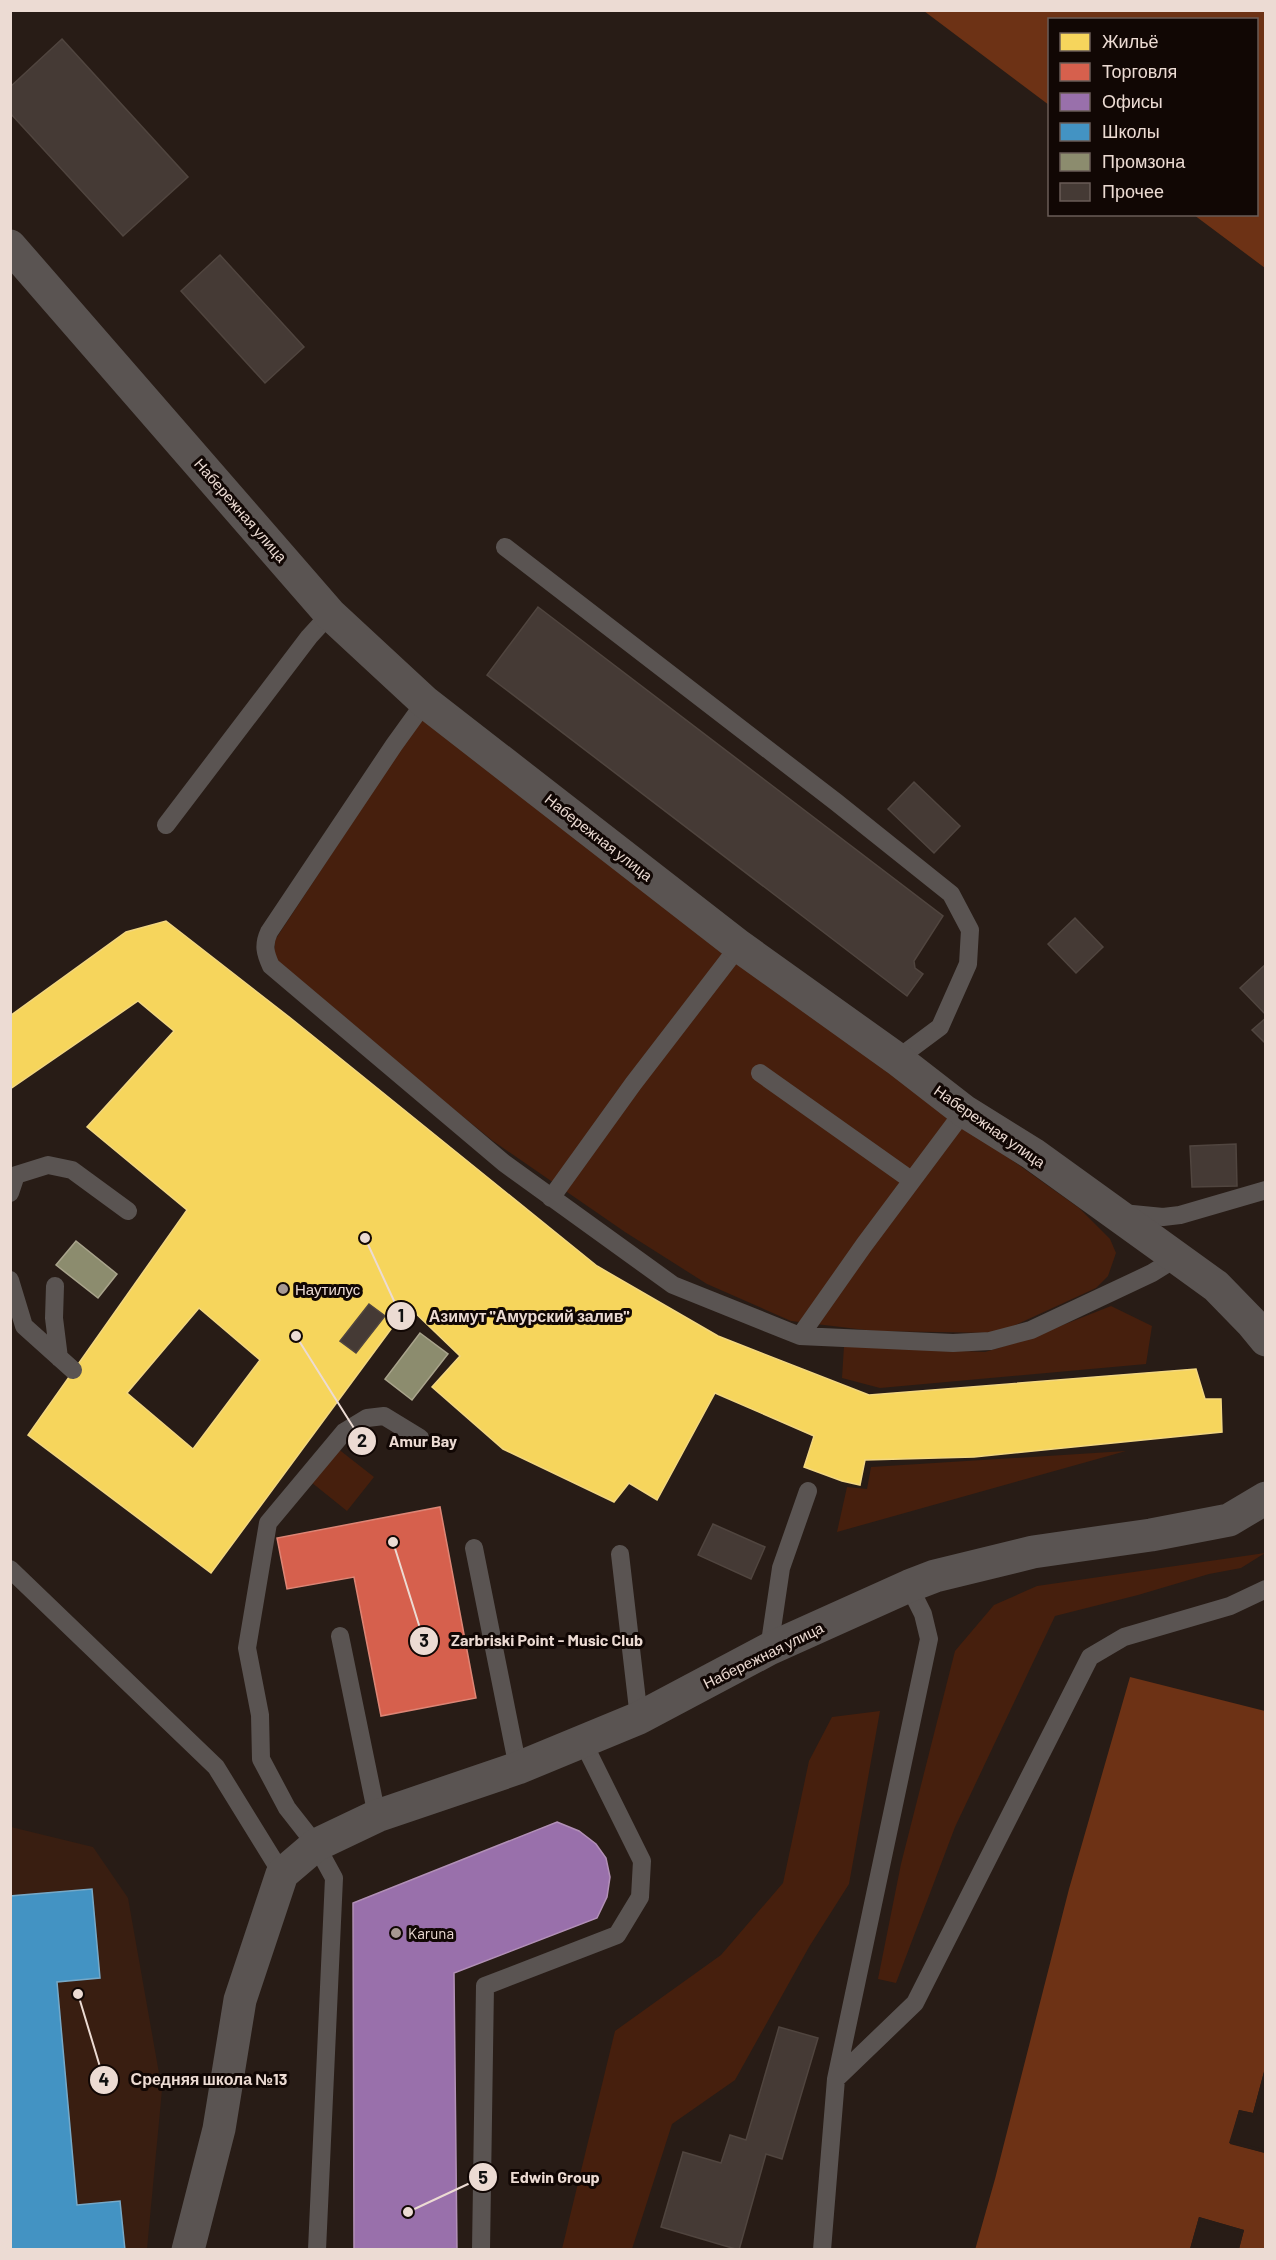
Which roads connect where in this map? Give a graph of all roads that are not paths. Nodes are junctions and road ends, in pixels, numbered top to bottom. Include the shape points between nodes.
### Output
1 (10, 246) edge
2 (506, 548) dead end
3 (330, 614) junction
4 (425, 702) junction
5 (166, 825) dead end
6 (739, 946) junction
7 (897, 1059) junction
8 (760, 1073) dead end
9 (964, 1111) junction
10 (911, 1180) junction
11 (1266, 1190) edge
12 (10, 1193) edge
13 (551, 1198) junction
14 (128, 1211) dead end
15 (1111, 1212) junction
16 (1178, 1257) junction
17 (10, 1280) edge
18 (55, 1286) dead end
19 (800, 1336) junction
20 (1266, 1340) edge
21 (420, 1438) dead end
22 (808, 1491) dead end
23 (1266, 1498) edge
24 (474, 1548) dead end
25 (620, 1554) dead end
26 (10, 1569) edge
27 (909, 1586) junction
28 (1266, 1588) edge
29 (340, 1636) dead end
30 (770, 1649) junction
31 (639, 1718) junction
32 (583, 1742) junction
33 (518, 1768) junction
34 (377, 1816) junction
35 (316, 1845) junction
36 (282, 1874) junction
37 (836, 2079) junction
38 (188, 2250) edge
39 (317, 2250) edge
40 (481, 2250) edge
41 (822, 2250) edge

1 - 3 street, Набережная улица
2 - 7 lane via 951,894 970,930 968,964 940,1027
3 - 4 street, Набережная улица
3 - 5 lane
4 - 6 street, Набережная улица
4 - 13 lane via 269,932 264,948 271,966 504,1163
6 - 7 street, Набережная улица
6 - 13 lane
7 - 9 street, Набережная улица
8 - 10 lane
9 - 10 lane
9 - 15 street, Набережная улица via 1033,1154
10 - 19 lane
11 - 15 lane via 1180,1215
12 - 14 lane via 16,1175 48,1165 72,1170
13 - 19 lane via 673,1285
15 - 16 street, Набережная улица
16 - 19 lane via 1031,1329 990,1341
16 - 20 street, Набережная улица via 1216,1286
17 - 18 lane via 24,1326 66,1364 54,1318
21 - 35 lane via 384,1416 367,1418 344,1432 261,1518 247,1648 260,1715 261,1759 287,1808
22 - 30 lane via 781,1568
23 - 27 street, Набережная улица via 1229,1520 1033,1552
24 - 33 lane
25 - 31 lane
26 - 36 lane via 216,1767
27 - 30 street, Набережная улица
27 - 37 lane via 923,1614 929,1639
28 - 37 lane via 1230,1606 1124,1637 1090,1657 915,2003
29 - 34 lane
30 - 31 street, Набережная улица
31 - 32 street, Набережная улица
32 - 33 street, Набережная улица
32 - 40 lane via 642,1861 640,1897 617,1935 486,1986
33 - 34 street, Набережная улица
34 - 35 street, Набережная улица
35 - 36 street, Набережная улица
35 - 39 lane via 334,1878
36 - 38 street via 240,2000 219,2129
37 - 41 lane

